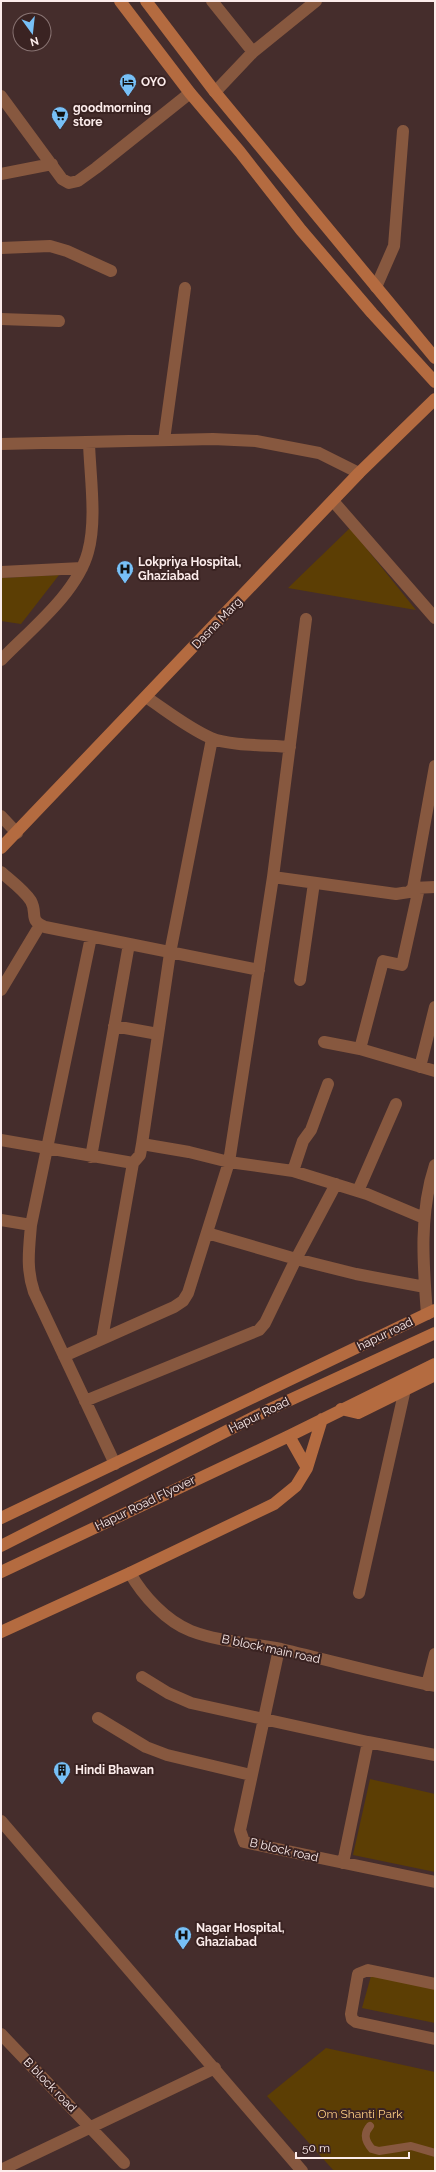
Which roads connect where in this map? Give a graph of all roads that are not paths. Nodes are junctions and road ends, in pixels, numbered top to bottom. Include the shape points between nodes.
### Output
1 (120, 1) edge
2 (146, 1) edge
3 (212, 1) edge
4 (316, 1) edge
5 (253, 52) junction
6 (190, 92) junction
7 (215, 92) junction
8 (1, 96) edge
9 (403, 131) dead end
10 (52, 164) junction
11 (1, 174) edge
12 (1, 248) edge
13 (111, 271) dead end
14 (376, 287) junction
15 (185, 288) dead end
16 (1, 319) edge
17 (59, 321) dead end
18 (435, 358) edge
19 (435, 382) edge
20 (435, 399) edge
21 (164, 440) junction
22 (89, 443) junction
23 (1, 444) edge
24 (360, 473) junction
25 (333, 501) junction
26 (82, 568) junction
27 (1, 572) edge
28 (435, 618) edge
29 (306, 619) dead end
30 (1, 660) edge
31 (146, 697) junction
32 (212, 738) junction
33 (290, 747) junction
34 (435, 766) edge
35 (1, 816) edge
36 (17, 833) junction
37 (1, 848) edge
38 (1, 872) edge
39 (273, 877) junction
40 (314, 883) junction
41 (435, 887) edge
42 (416, 888) junction
43 (40, 925) junction
44 (90, 937) junction
45 (129, 944) junction
46 (170, 953) junction
47 (259, 970) junction
48 (300, 980) dead end
49 (1, 990) edge
50 (435, 1008) edge
51 (114, 1026) junction
52 (158, 1034) junction
53 (324, 1042) dead end
54 (360, 1048) junction
55 (420, 1066) junction
56 (435, 1071) edge
57 (328, 1084) dead end
58 (396, 1104) dead end
59 (1, 1140) edge
60 (142, 1144) junction
61 (48, 1148) junction
62 (91, 1157) junction
63 (229, 1162) junction
64 (133, 1163) junction
65 (435, 1165) edge
66 (293, 1171) junction
67 (336, 1184) junction
68 (358, 1191) junction
69 (424, 1218) junction
70 (1, 1220) edge
71 (31, 1225) junction
72 (207, 1233) junction
73 (296, 1258) junction
74 (425, 1287) junction
75 (431, 1312) edge
76 (435, 1333) edge
77 (102, 1339) junction
78 (64, 1356) junction
79 (336, 1358) junction
80 (435, 1364) edge
81 (435, 1375) edge
82 (316, 1388) junction
83 (405, 1390) junction
84 (85, 1401) junction
85 (341, 1409) junction
86 (322, 1419) junction
87 (193, 1427) junction
88 (289, 1436) junction
89 (202, 1444) junction
90 (115, 1464) junction
91 (307, 1468) junction
92 (1, 1518) edge
93 (1, 1546) edge
94 (1, 1572) edge
95 (130, 1573) junction
96 (359, 1594) dead end
97 (1, 1632) edge
98 (279, 1649) junction
99 (435, 1654) edge
100 (142, 1677) dead end
101 (431, 1685) edge
102 (98, 1718) dead end
103 (264, 1720) junction
104 (368, 1742) junction
105 (435, 1755) edge
106 (251, 1775) junction
107 (1, 1821) edge
108 (343, 1863) junction
109 (435, 1882) edge
110 (435, 1984) edge
111 (1, 2034) edge
112 (435, 2039) edge
113 (5, 2045) edge
114 (215, 2068) junction
115 (370, 2126) dead end
116 (90, 2127) junction
117 (435, 2153) edge
118 (124, 2163) dead end
119 (1, 2170) edge
120 (302, 2171) edge

1 - 6 street
2 - 7 street
3 - 5 street
4 - 5 street
5 - 7 street
6 - 10 street via 78,181 69,183 62,179
6 - 19 street via 333,269
7 - 14 street
8 - 10 street
9 - 14 street via 394,246
10 - 11 street
12 - 13 street via 50,246
14 - 18 street
15 - 21 street
16 - 17 street
20 - 24 street, Dasna Marg
21 - 22 street
21 - 24 street via 248,440 294,446 319,453
22 - 23 street
22 - 26 street via 92,525 88,552
24 - 25 street, Dasna Marg
25 - 28 street
25 - 31 street, Dasna Marg
26 - 27 street
26 - 30 street via 77,579 57,602
29 - 33 street
31 - 32 street
31 - 36 street, Dasna Marg
32 - 33 street via 226,742
32 - 46 street
33 - 39 street
34 - 42 street
35 - 36 street
36 - 37 street, Dasna Marg
38 - 43 street via 28,896 34,908 34,920
39 - 40 street
39 - 47 street
40 - 42 street via 396,894 410,892
40 - 48 street
41 - 42 street
42 - 54 street via 402,965 383,961
43 - 44 street
43 - 49 street
44 - 45 street
44 - 61 street
45 - 46 street
45 - 51 street
46 - 47 street
46 - 52 street
47 - 63 street
50 - 55 street
51 - 52 street
51 - 62 street
52 - 60 street
53 - 54 street
54 - 55 street
55 - 56 street
57 - 66 street
58 - 68 street
59 - 61 street
60 - 63 street
60 - 64 street via 140,1155
61 - 62 street
61 - 71 street
62 - 64 street
63 - 66 street
63 - 72 street
64 - 77 street
65 - 69 street
66 - 67 street
67 - 68 street
67 - 73 street
68 - 69 street
69 - 74 street
70 - 71 street
71 - 78 street via 29,1277
72 - 73 street
72 - 77 street via 188,1293 183,1301
73 - 74 street via 356,1274
73 - 84 street via 265,1323 259,1330
74 - 75 street
75 - 79 street, hapur road
76 - 82 street
77 - 78 street
78 - 84 street
79 - 82 street
79 - 87 street, hapur road
80 - 85 street
81 - 83 street
82 - 89 street, Hapur Road
83 - 85 street via 358,1413
83 - 96 street
84 - 90 street
85 - 86 street, Hapur Road Flyover
86 - 88 street, Hapur Road Flyover
86 - 91 street
87 - 89 street
87 - 90 street, hapur road
88 - 91 street
88 - 94 street, Hapur Road Flyover
89 - 93 street
90 - 92 street, hapur road
91 - 95 street via 296,1486 274,1504
95 - 97 street
95 - 98 street, B block main road via 139,1588 154,1604 175,1622 191,1631 238,1643
98 - 101 street, B block main road
98 - 103 street, B block road
99 - 101 street
100 - 103 street via 180,1699
102 - 106 street via 146,1747 167,1755
103 - 104 street
103 - 106 street, B block road
104 - 105 street
104 - 108 street
106 - 108 street, B block road via 240,1830 244,1842
107 - 114 street
108 - 109 street, B block road
110 - 112 street via 368,1970 362,1971 358,1974 350,2014 356,2022
111 - 113 street, B block road
113 - 116 street, B block road
114 - 116 street
114 - 120 street
115 - 117 lane via 365,2138 372,2149 379,2151 411,2146
116 - 118 street, B block road
116 - 119 street

